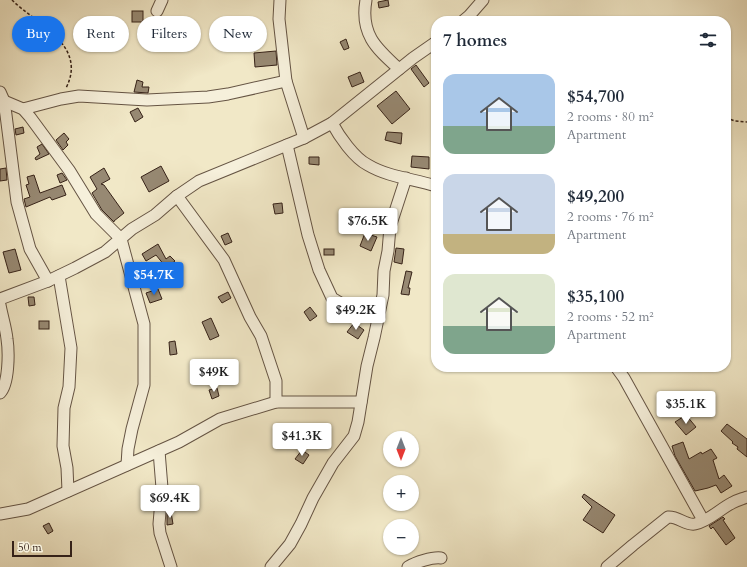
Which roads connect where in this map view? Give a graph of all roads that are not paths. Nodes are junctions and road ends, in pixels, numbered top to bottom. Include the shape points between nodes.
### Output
1 (162, 0) edge
2 (280, 0) edge
3 (366, 0) edge
4 (483, 0) edge
5 (157, 11) dead end
6 (469, 16) edge
7 (431, 46) edge
8 (399, 69) junction
9 (286, 81) junction
10 (2, 96) edge
11 (23, 109) junction
12 (332, 123) junction
13 (304, 138) junction
14 (4, 139) edge
15 (287, 145) junction
16 (406, 178) junction
17 (431, 185) edge
18 (178, 196) junction
19 (122, 239) junction
20 (59, 276) junction
21 (48, 281) junction
22 (0, 299) edge
23 (0, 305) edge
24 (379, 317) junction
25 (619, 372) edge
26 (0, 393) edge
27 (276, 402) junction
28 (361, 402) junction
29 (159, 451) junction
30 (127, 465) junction
31 (68, 491) junction
32 (747, 497) edge
33 (0, 514) edge
34 (702, 520) junction
35 (441, 558) dead end
36 (410, 566) edge
37 (171, 567) edge
38 (271, 567) edge
39 (607, 567) edge

1 - 5 street
2 - 9 street via 279,20
3 - 8 street via 364,20 371,38 381,53
4 - 6 street
7 - 8 street
8 - 12 street
9 - 11 street via 208,97 147,100 92,96 61,98
9 - 13 street
10 - 11 street
10 - 14 street
11 - 19 street via 69,170 96,214
12 - 13 street
12 - 16 street via 342,140 367,165
13 - 15 street
14 - 21 street via 30,250
15 - 18 street via 199,181
15 - 24 street via 308,235 319,270 332,298
16 - 17 street
16 - 24 street via 390,227
18 - 19 street
18 - 27 street via 224,260 261,336 276,381
19 - 20 street via 105,252
19 - 30 street via 144,324 144,385 132,429
20 - 21 street
20 - 31 street via 71,348 69,388 64,408 63,446
21 - 22 street
23 - 26 street via 8,339 7,372 5,385
24 - 28 street
25 - 34 street
27 - 28 street
27 - 29 street via 220,419
28 - 38 street via 354,436 342,449 324,479 290,544
29 - 30 street
29 - 37 street via 162,488 158,524
30 - 31 street
31 - 33 street via 28,509
32 - 34 street
34 - 39 street via 690,524 668,517
35 - 36 street

